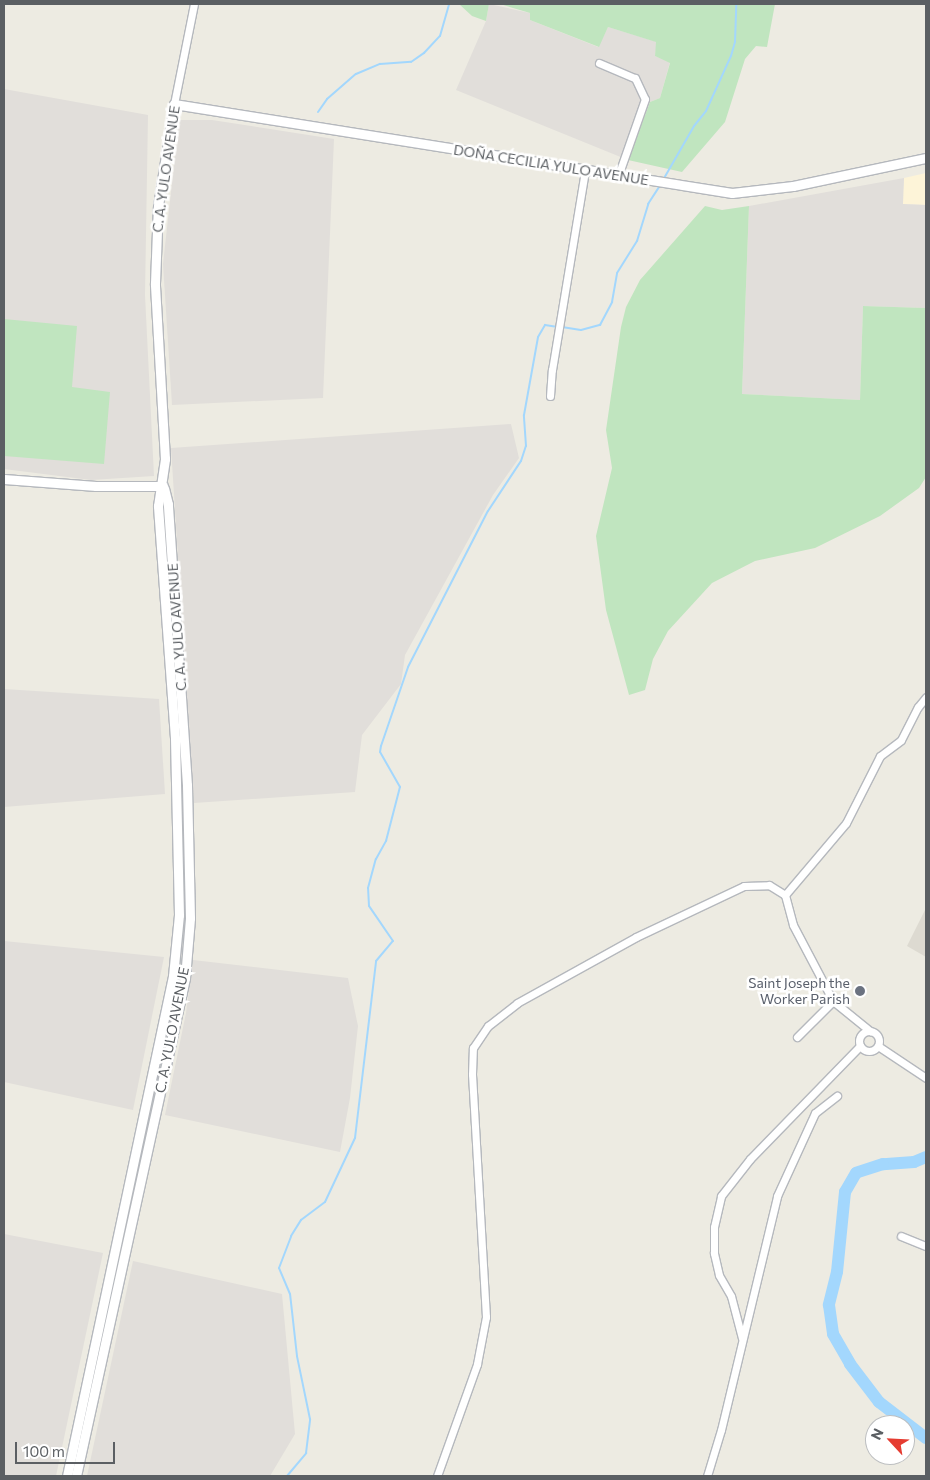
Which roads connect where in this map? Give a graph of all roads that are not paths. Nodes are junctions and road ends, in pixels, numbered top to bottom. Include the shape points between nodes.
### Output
1 (194, 4) edge
2 (599, 63) dead end
3 (174, 104) junction
4 (926, 158) edge
5 (584, 170) junction
6 (618, 176) junction
7 (550, 396) dead end
8 (4, 479) edge
9 (163, 486) junction
10 (926, 697) edge
11 (785, 894) junction
12 (833, 1001) junction
13 (870, 1032) junction
14 (797, 1037) dead end
15 (860, 1046) junction
16 (878, 1046) junction
17 (926, 1078) edge
18 (837, 1096) dead end
19 (808, 1101) junction
20 (816, 1113) junction
21 (142, 1151) junction
22 (901, 1236) dead end
23 (926, 1246) edge
24 (742, 1341) junction
25 (67, 1476) edge
26 (76, 1476) edge
27 (437, 1476) edge
28 (707, 1476) edge

1 - 3 street, C. A. YULO AVENUE
2 - 6 street via 635,78 644,99
3 - 5 main road, DOÑA CECILIA YULO AVENUE
3 - 9 main road, C. A. YULO AVENUE via 158,206 155,283 165,459
4 - 6 main road, DOÑA CECILIA YULO AVENUE via 793,186 732,193
5 - 6 main road, DOÑA CECILIA YULO AVENUE
5 - 7 street
8 - 9 main road via 96,486
9 - 21 main road, C. A. YULO AVENUE via 168,504 182,702 190,918 185,978
10 - 11 street via 918,706 902,740 880,756 846,823
11 - 12 street via 793,925
11 - 27 street via 769,885 744,886 694,908 517,1003 488,1026 473,1048 474,1129 486,1317 477,1364
12 - 13 street
12 - 14 street
13 - 15 street via 863,1033
13 - 16 street via 876,1034
15 - 16 street via 865,1051
15 - 19 street
16 - 17 street
18 - 20 street
19 - 20 street
19 - 24 street via 732,1178 721,1196 714,1227 714,1254 719,1275 731,1296
20 - 24 street via 777,1196
21 - 25 main road, C. A. YULO AVENUE
21 - 26 main road, C. A. YULO AVENUE
22 - 23 street
24 - 28 street

